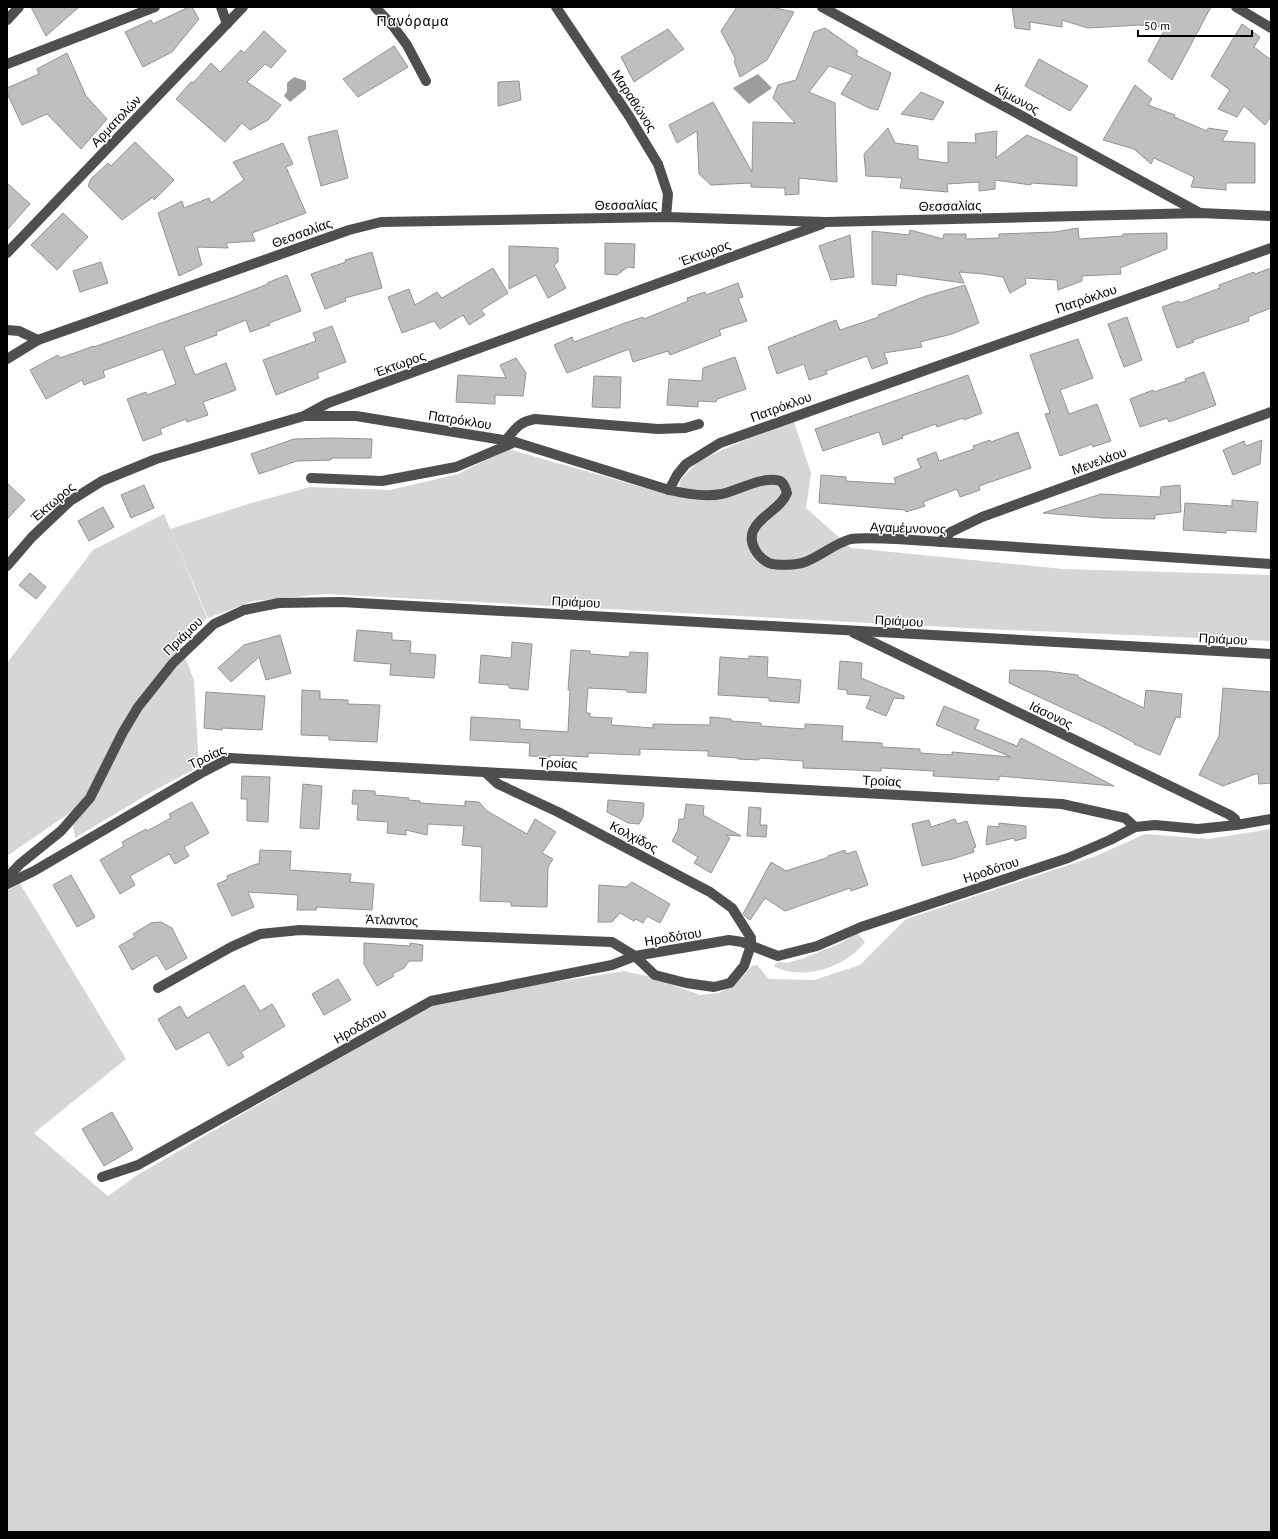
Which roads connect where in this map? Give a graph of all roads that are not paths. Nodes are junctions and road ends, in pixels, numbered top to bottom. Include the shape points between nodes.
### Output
1 (19, 7) edge
2 (155, 7) edge
3 (221, 7) edge
4 (243, 7) edge
5 (375, 7) edge
6 (556, 7) edge
7 (822, 7) edge
8 (1236, 7) edge
9 (7, 20) edge
10 (227, 24) junction
11 (1271, 28) edge
12 (7, 64) edge
13 (426, 81) dead end
14 (1200, 213) junction
15 (1271, 216) edge
16 (666, 217) junction
17 (826, 222) junction
18 (1271, 248) edge
19 (7, 253) edge
20 (7, 330) edge
21 (38, 340) junction
22 (7, 359) edge
23 (1271, 412) edge
24 (304, 416) junction
25 (699, 424) dead end
26 (510, 441) junction
27 (311, 478) dead end
28 (669, 490) junction
29 (940, 542) junction
30 (1271, 564) edge
31 (7, 566) edge
32 (850, 631) junction
33 (1271, 654) edge
34 (485, 772) junction
35 (1271, 819) edge
36 (1236, 825) junction
37 (1135, 827) junction
38 (7, 878) edge
39 (7, 884) edge
40 (751, 946) junction
41 (635, 956) junction
42 (158, 988) dead end
43 (102, 1177) dead end

1 - 9 street
2 - 12 street
3 - 10 street
4 - 10 street, Αρματολών
5 - 13 street via 407,45
6 - 16 street, Μαραθώνος via 658,164 668,194
7 - 14 street, Κίμωνος
8 - 11 street
10 - 19 street, Αρματολών
14 - 15 street, Θεσσαλίας
14 - 17 street, Θεσσαλίας
16 - 17 street, Θεσσαλίας
16 - 21 street, Θεσσαλίας via 381,222 349,230
17 - 24 street, Έκτωρος via 328,403
18 - 28 street, Πατρόκλου via 720,443 686,464
20 - 21 street
21 - 22 street, Θεσσαλίας
23 - 29 street, Μενελάου via 982,517 951,532
24 - 26 street, Πατρόκλου via 356,416
24 - 31 street, Έκτωρος via 156,459 102,481 70,501 32,537
25 - 26 street via 685,428 658,429 535,419 518,425
26 - 27 street via 456,467 382,482
26 - 28 street, Πατρόκλου
28 - 29 street, Αγαμέμνονος via 687,494 721,494 766,480 778,480 785,484 785,499 753,531 752,543 757,554 769,563 786,565 804,562 852,539
29 - 30 street, Αγαμέμνονος
32 - 33 street, Πριάμου
32 - 36 street, Ιάσονος via 1230,815
32 - 38 street, Πριάμου via 341,602 279,603 244,610 214,624 173,663 138,707 90,798 61,831 20,864
34 - 37 street, Τροίας via 1062,804 1125,818
34 - 39 street, Τροίας via 230,758
34 - 40 street, Κολχίδος via 498,784 558,812 710,892 732,908 751,938
35 - 36 street, Ηροδότου
36 - 37 street, Ηροδότου via 1198,829 1155,825
37 - 40 street, Ηροδότου via 1068,858 861,927 817,946 778,956
40 - 41 street, Ηροδότου via 729,940
40 - 41 street, Άτλαντος via 744,966 730,983 714,987 656,975
41 - 42 street, Άτλαντος via 612,942 300,930 260,934 231,947
41 - 43 street, Ηροδότου via 612,965 431,1001 138,1165

